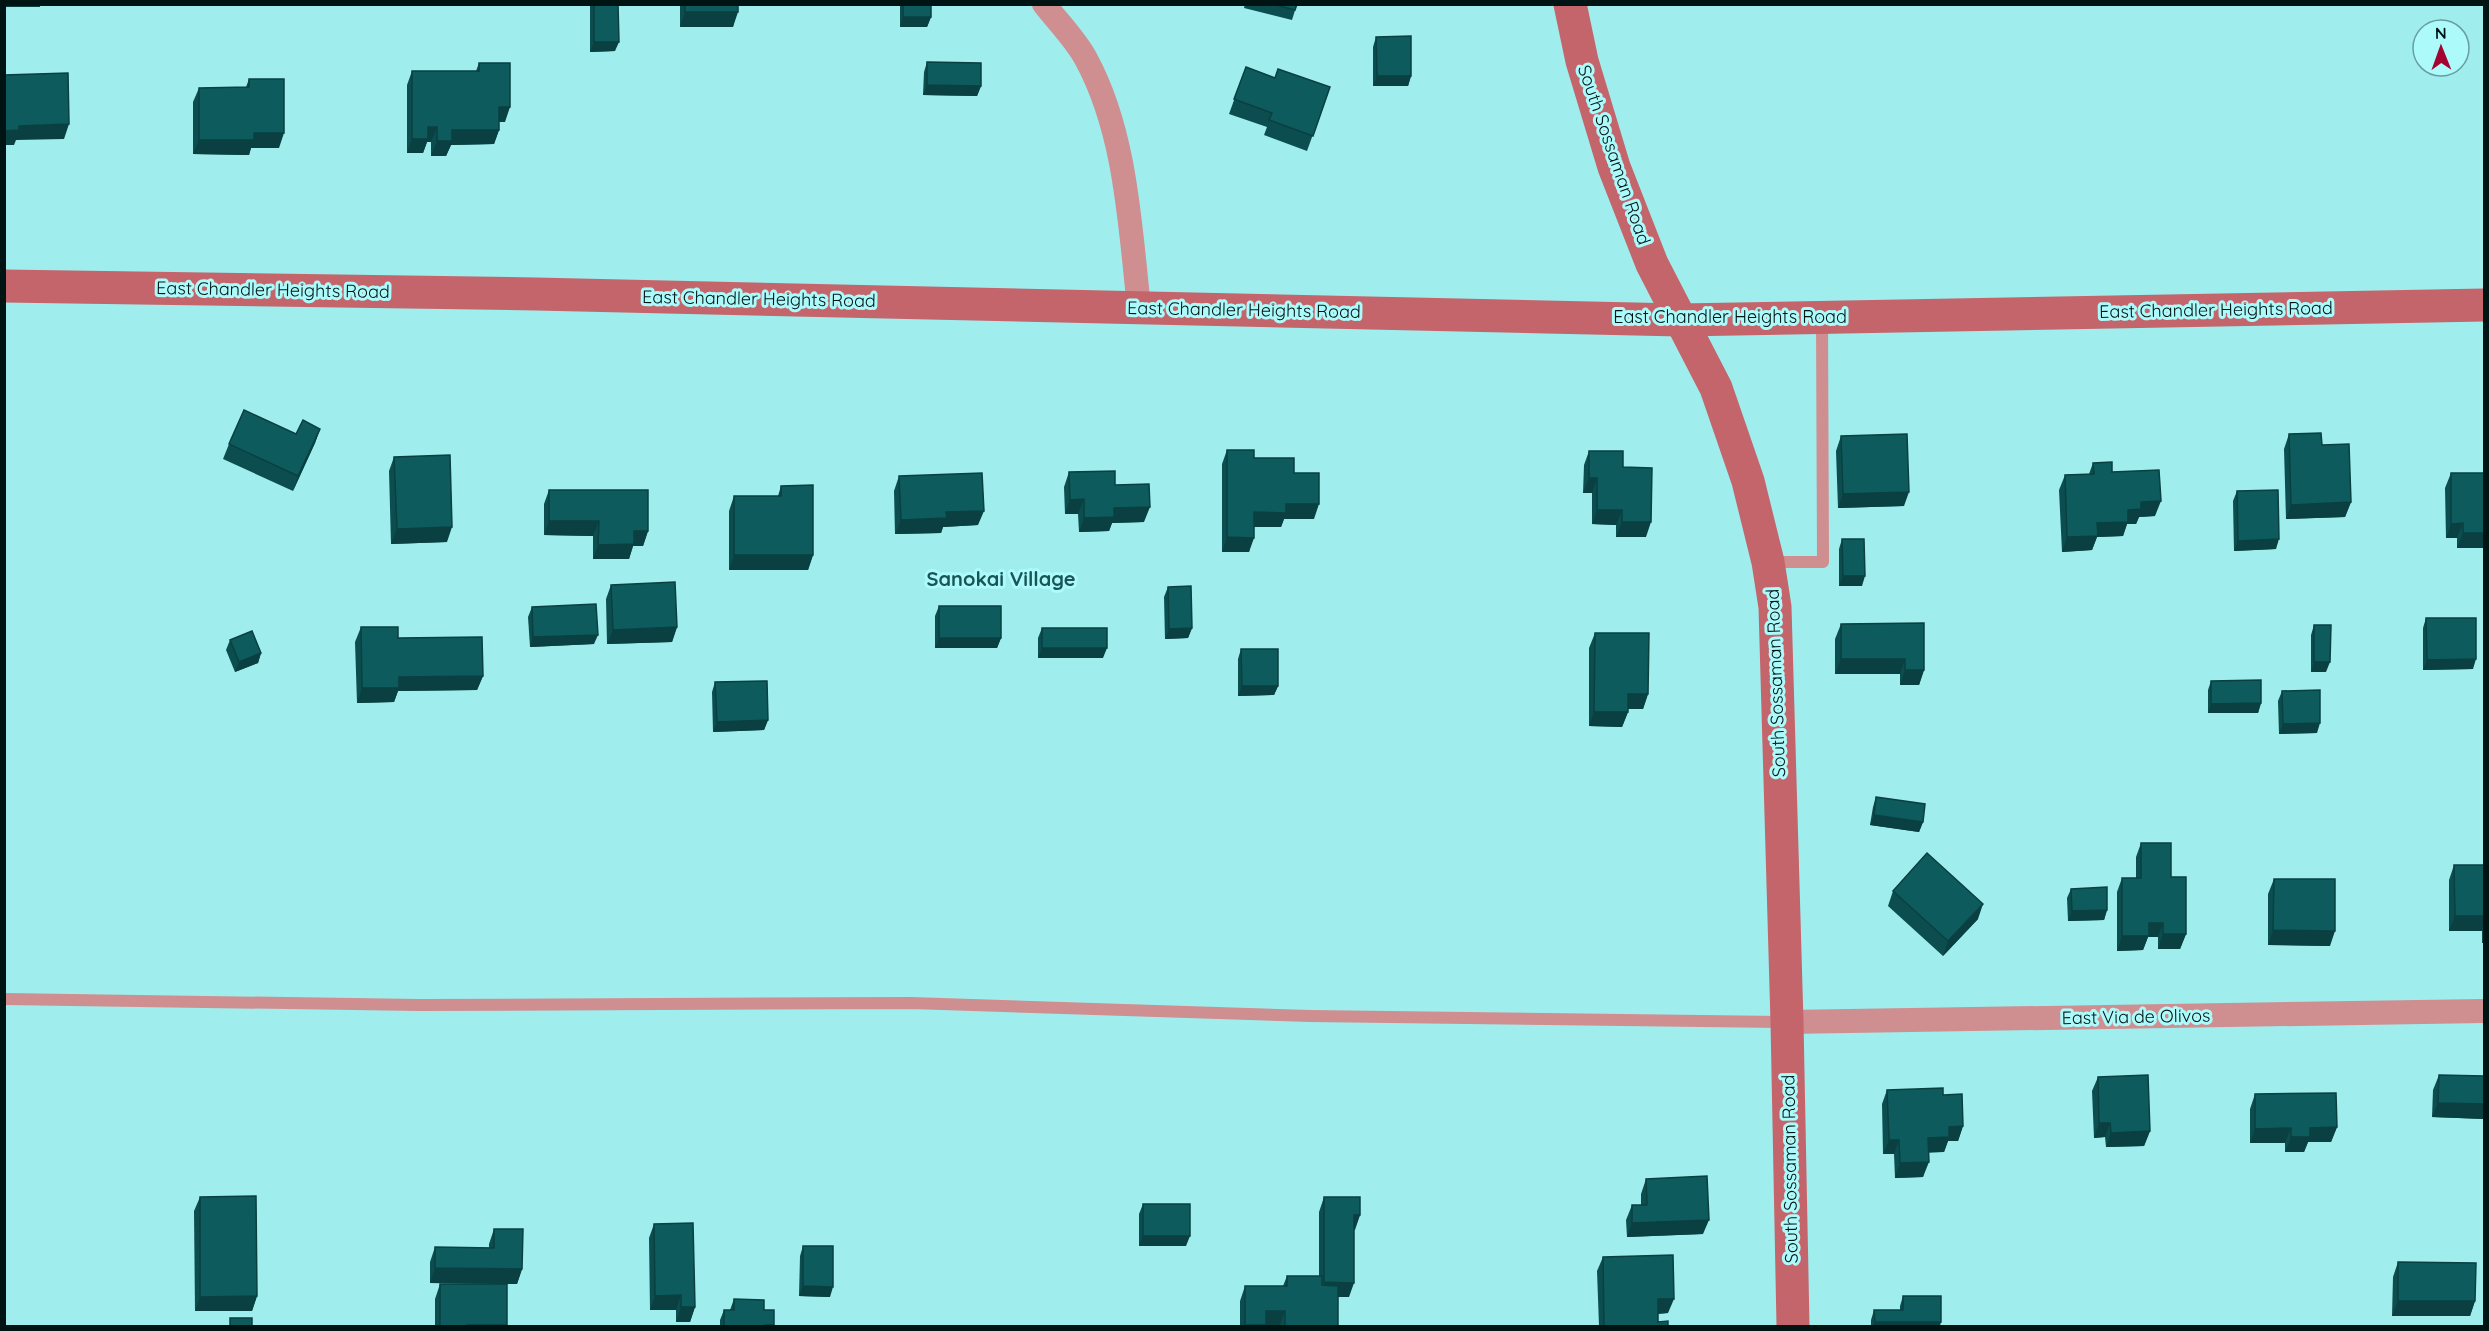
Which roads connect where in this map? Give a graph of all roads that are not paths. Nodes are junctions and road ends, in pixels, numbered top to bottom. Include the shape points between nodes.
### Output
1 (1044, 4) edge
2 (1570, 4) edge
3 (4, 286) edge
4 (2484, 305) edge
5 (1139, 307) junction
6 (1822, 317) junction
7 (1680, 320) junction
8 (1768, 562) junction
9 (4, 999) edge
10 (2484, 1011) edge
11 (1787, 1022) junction
12 (1792, 1326) edge

1 - 5 street via 1086,58 1117,136
2 - 7 main road, South Sossaman Road via 1582,61 1614,167 1652,264
3 - 5 main road, East Chandler Heights Road
4 - 6 main road, East Chandler Heights Road
5 - 7 main road, East Chandler Heights Road
6 - 7 main road, East Chandler Heights Road
6 - 8 lane via 1823,562
7 - 8 main road, South Sossaman Road via 1716,388 1748,481
8 - 11 main road, South Sossaman Road via 1775,608
9 - 11 lane via 418,1005 911,1003 1310,1016
10 - 11 street, East Via de Olivos
11 - 12 main road, South Sossaman Road

